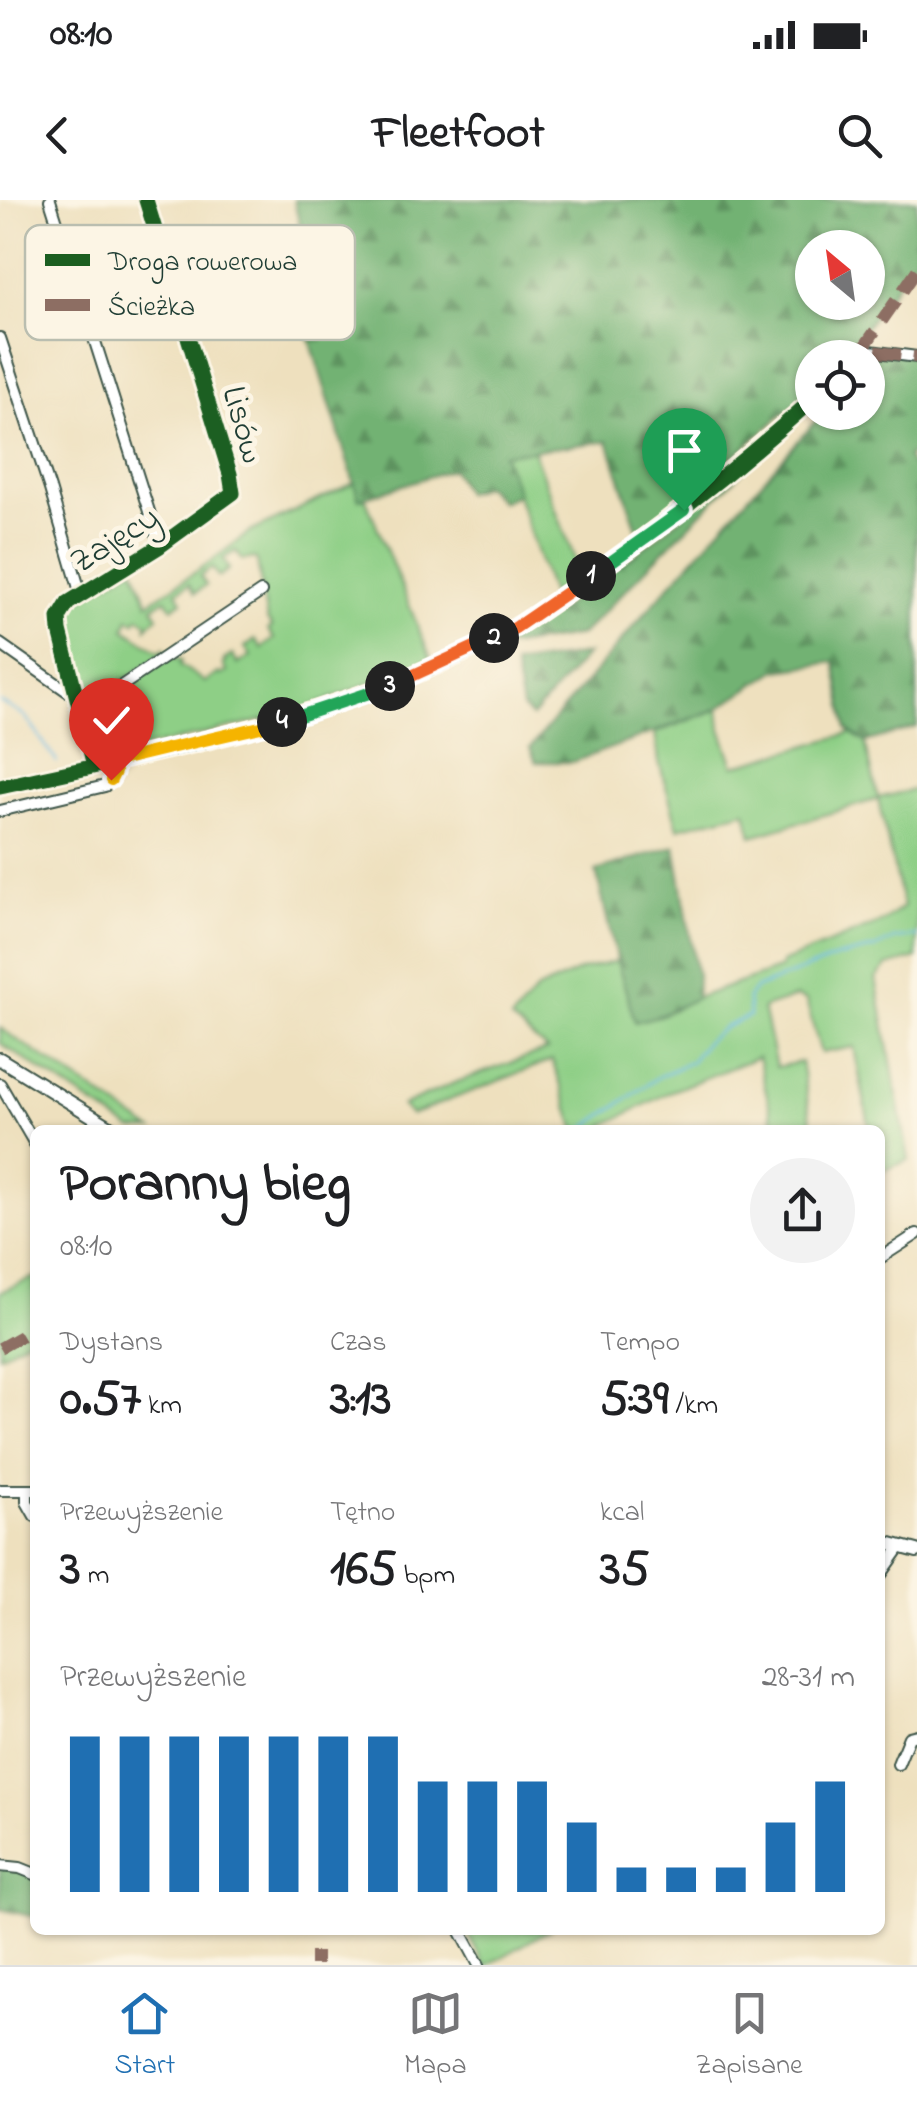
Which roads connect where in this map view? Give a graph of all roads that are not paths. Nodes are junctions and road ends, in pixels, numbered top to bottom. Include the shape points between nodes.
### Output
1 (50, 200) edge
2 (146, 200) edge
3 (58, 225) edge
4 (154, 225) edge
5 (0, 338) edge
6 (95, 340) edge
7 (189, 340) edge
8 (885, 353) edge
9 (917, 357) edge
10 (795, 415) edge
11 (232, 493) joint
12 (160, 546) junction
13 (261, 592) dead end
14 (81, 595) junction
15 (0, 644) edge
16 (76, 698) junction
17 (112, 762) junction
18 (0, 811) edge
19 (0, 1058) edge
20 (0, 1084) edge
21 (107, 1125) edge
22 (30, 1135) edge
23 (917, 1234) edge
24 (885, 1255) edge
25 (0, 1490) edge
26 (30, 1490) edge
27 (885, 1541) edge
28 (901, 1546) junction
29 (917, 1550) edge
30 (885, 1569) edge
31 (917, 1734) edge
32 (898, 1764) dead end
33 (0, 1866) edge
34 (30, 1872) edge
35 (463, 1935) edge
36 (480, 1965) edge

1 - 3 street
2 - 4 street, Lisów
5 - 14 street
6 - 12 street
7 - 11 street, Lisów
8 - 9 street
10 - 17 street via 684,510 515,628 387,688 290,720
11 - 12 street, Zajęcy
12 - 14 street, Zajęcy
13 - 16 street via 111,692
14 - 16 street, Zajęcy via 60,618
15 - 16 street
16 - 17 street, Zajęcy via 94,766
17 - 18 street via 115,772 105,786
19 - 21 main road
20 - 22 street
23 - 24 street
25 - 26 street
27 - 28 main road
28 - 29 main road
28 - 30 street
31 - 32 street via 909,1737
33 - 34 street
35 - 36 street

